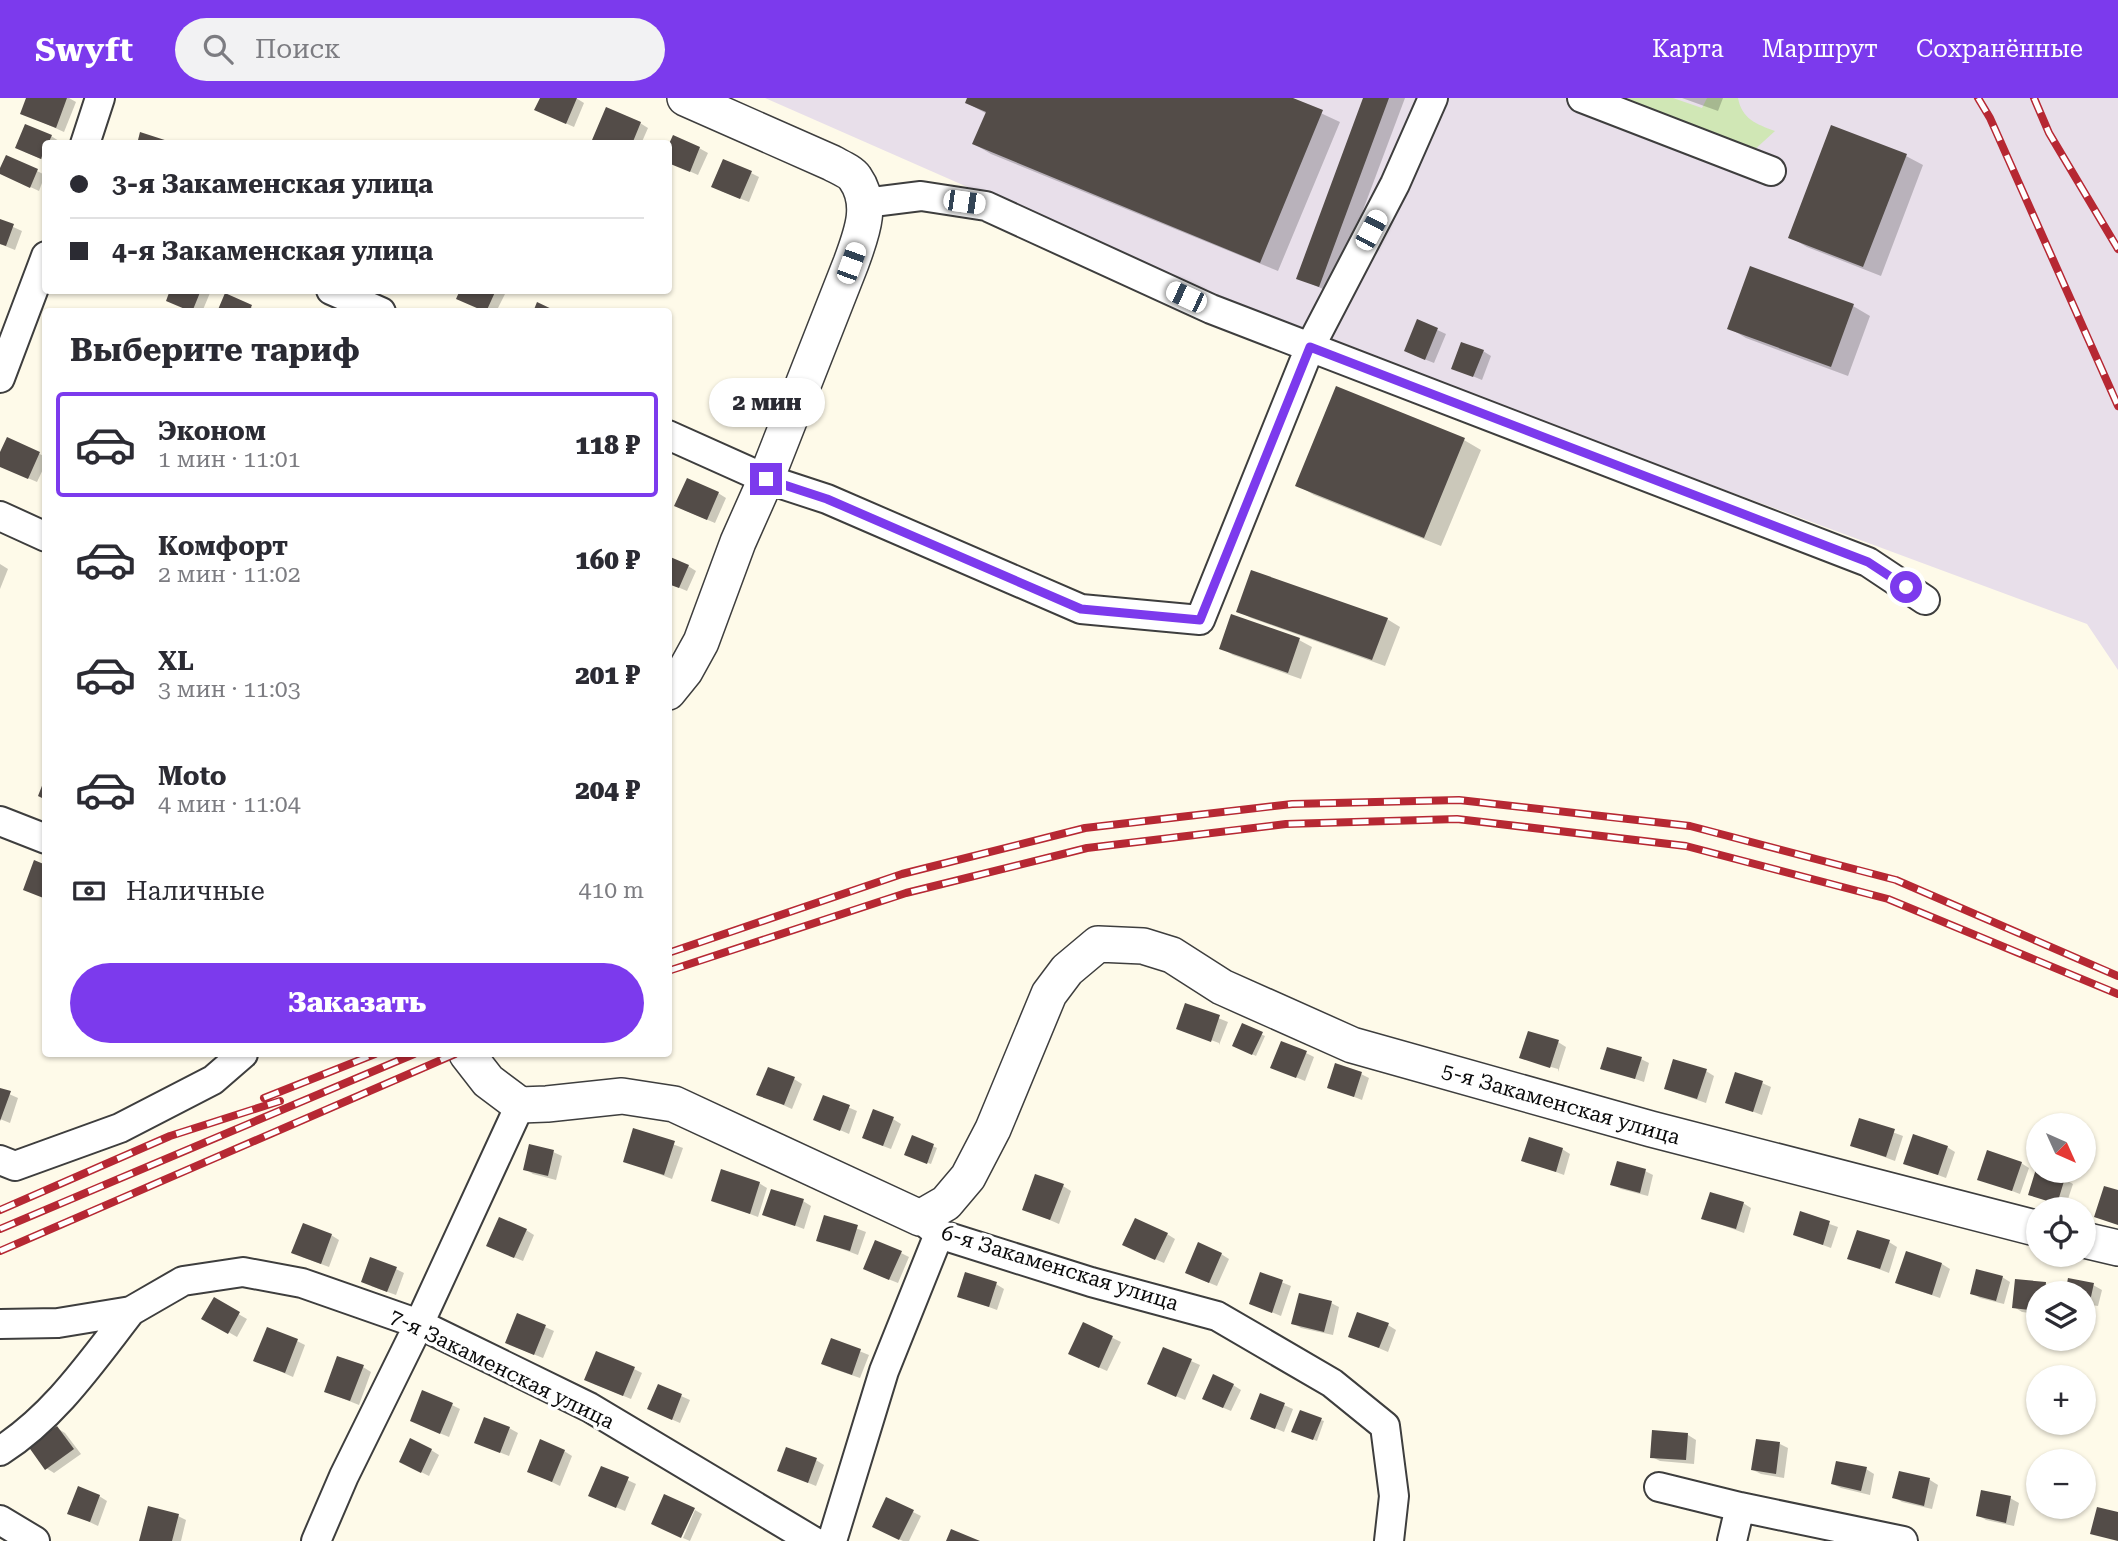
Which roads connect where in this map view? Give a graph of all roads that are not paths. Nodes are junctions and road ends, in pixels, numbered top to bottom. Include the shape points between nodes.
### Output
1 (100, 98) edge
2 (685, 98) edge
3 (1433, 98) edge
4 (1582, 98) edge
5 (86, 140) edge
6 (1771, 172) dead end
7 (865, 203) junction
8 (42, 267) edge
9 (340, 294) edge
10 (372, 308) edge
11 (1310, 347) junction
12 (0, 378) edge
13 (672, 437) edge
14 (766, 479) junction
15 (0, 516) edge
16 (42, 535) edge
17 (1925, 600) dead end
18 (672, 687) edge
19 (0, 821) edge
20 (42, 837) edge
21 (240, 1057) edge
22 (469, 1057) edge
23 (520, 1104) junction
24 (0, 1160) edge
25 (930, 1226) junction
26 (2026, 1226) edge
27 (2096, 1243) edge
28 (2118, 1248) edge
29 (131, 1311) junction
30 (0, 1324) edge
31 (419, 1324) junction
32 (0, 1451) edge
33 (1659, 1487) dead end
34 (1740, 1507) junction
35 (0, 1520) edge
36 (35, 1541) edge
37 (316, 1541) edge
38 (813, 1541) edge
39 (832, 1541) edge
40 (1389, 1541) edge
41 (1732, 1541) edge
42 (1903, 1541) edge

1 - 5 street
2 - 7 street via 855,176
3 - 11 street via 1395,184
4 - 6 street
7 - 11 street via 920,196 986,205 1210,309
7 - 14 street via 864,228
8 - 12 street
9 - 10 street
11 - 14 street via 1200,620 1081,609 827,499
11 - 17 street via 1868,562
13 - 14 street
14 - 18 street via 737,542 701,642
15 - 16 street
19 - 20 street
21 - 24 street via 213,1080 120,1128 15,1166
22 - 23 street via 488,1081
23 - 25 street, 6-я Закаменская улица via 622,1097 674,1104
23 - 31 street
25 - 26 street, 5-я Закаменская улица via 968,1177 993,1129 1049,994 1098,944 1143,946 1172,955 1222,987 1352,1045 1651,1129
25 - 39 street
25 - 40 street, 6-я Закаменская улица via 1091,1282 1217,1316 1332,1382 1385,1426 1394,1496
27 - 28 street
29 - 30 street via 58,1322
29 - 31 street, 7-я Закаменская улица via 183,1281 243,1272 302,1283
29 - 32 street via 46,1415
31 - 37 street
31 - 38 street, 7-я Закаменская улица via 589,1407
33 - 34 street
34 - 41 street
34 - 42 street
35 - 36 street

